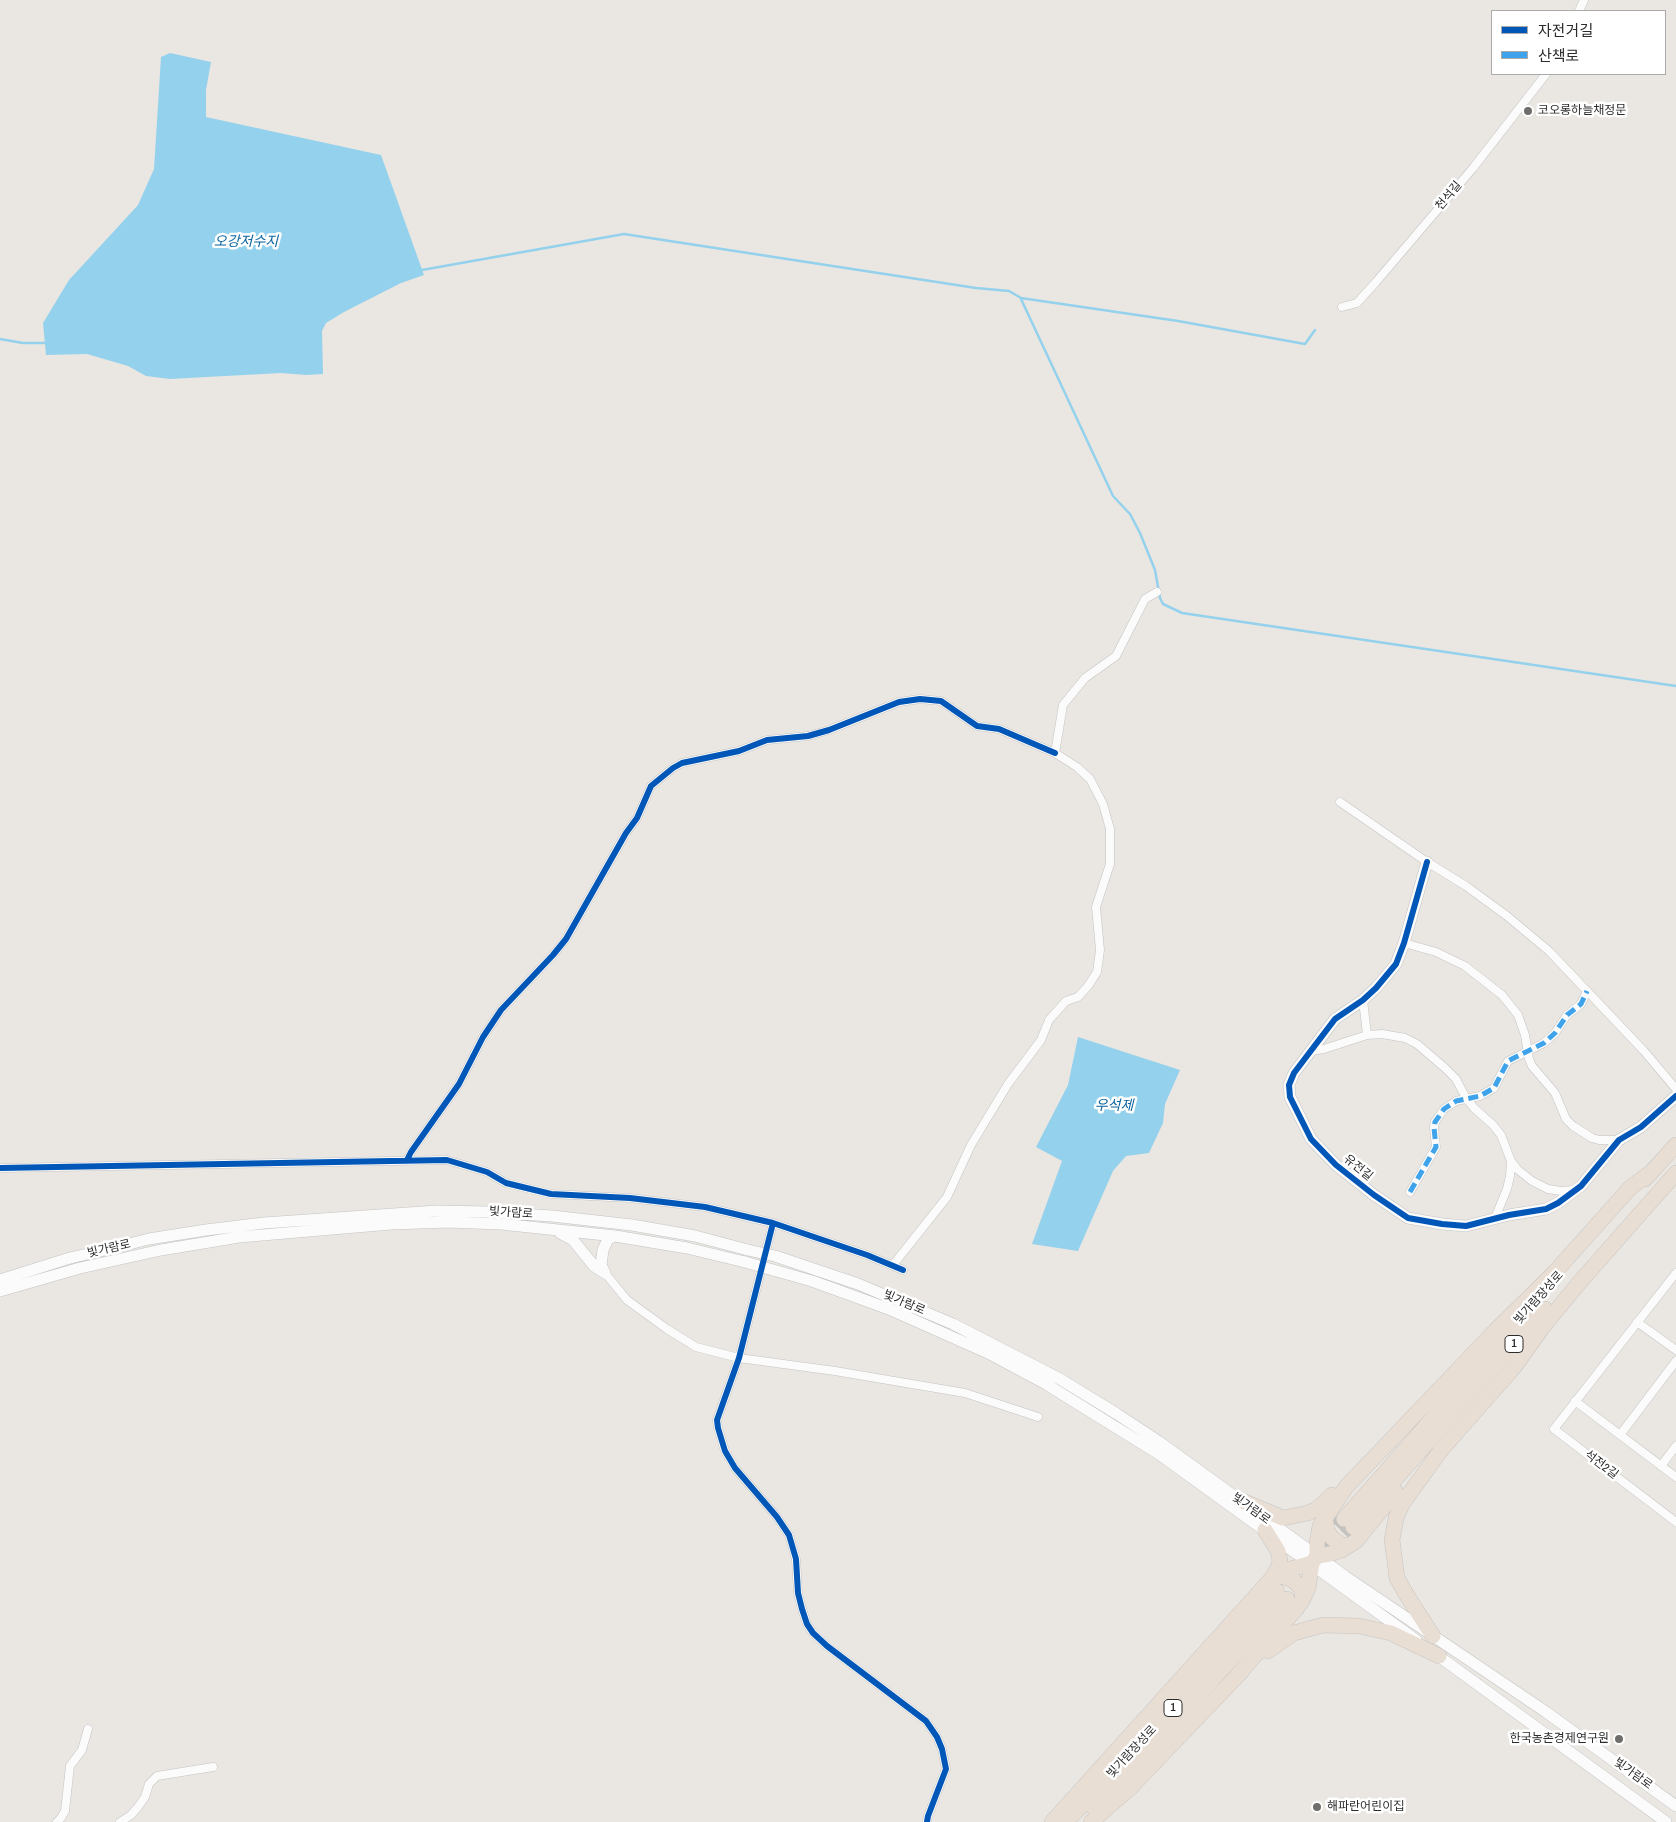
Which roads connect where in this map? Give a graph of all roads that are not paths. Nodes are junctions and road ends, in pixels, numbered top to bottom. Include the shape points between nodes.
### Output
1 (1545, 75) edge
2 (1342, 307) dead end
3 (1157, 592) dead end
4 (1055, 753) junction
5 (1340, 802) dead end
6 (1427, 862) junction
7 (1404, 944) junction
8 (1587, 991) junction
9 (1363, 1000) junction
10 (1367, 1035) junction
11 (1311, 1051) junction
12 (1528, 1051) junction
13 (1676, 1089) edge
14 (1676, 1096) edge
15 (1466, 1098) junction
16 (1618, 1140) junction
17 (1676, 1145) edge
18 (407, 1160) junction
19 (1511, 1161) junction
20 (1676, 1161) edge
21 (0, 1168) edge
22 (1651, 1172) junction
23 (1676, 1173) edge
24 (1574, 1190) junction
25 (1410, 1192) dead end
26 (1495, 1218) junction
27 (773, 1223) junction
28 (554, 1230) junction
29 (615, 1236) junction
30 (893, 1265) junction
31 (903, 1270) dead end
32 (604, 1273) junction
33 (1676, 1273) edge
34 (0, 1280) edge
35 (0, 1292) edge
36 (1637, 1322) junction
37 (1676, 1350) edge
38 (739, 1358) junction
39 (1676, 1361) edge
40 (1575, 1401) junction
41 (1038, 1417) dead end
42 (1620, 1435) junction
43 (1676, 1446) edge
44 (1441, 1450) junction
45 (1661, 1466) junction
46 (1676, 1477) edge
47 (1346, 1487) junction
48 (1240, 1500) junction
49 (1325, 1516) junction
50 (1676, 1522) edge
51 (1265, 1530) junction
52 (1348, 1546) junction
53 (1314, 1560) junction
54 (1279, 1589) junction
55 (1303, 1599) junction
56 (1433, 1636) junction
57 (1438, 1656) junction
58 (1236, 1677) junction
59 (88, 1729) dead end
60 (213, 1767) dead end
61 (1676, 1806) edge
62 (1676, 1810) edge
63 (57, 1822) edge
64 (120, 1822) edge
65 (927, 1822) edge
66 (1052, 1822) edge
67 (1066, 1822) edge
68 (1081, 1822) edge
69 (1091, 1822) edge
70 (1665, 1822) edge

1 - 2 street, 천석길 via 1473,168 1376,282 1357,303
3 - 4 street via 1145,599 1116,656 1085,678 1063,705
4 - 18 street via 999,729 977,726 941,701 920,699 899,702 808,736 767,740 739,751 673,768 651,786 637,818 566,939 482,1037 458,1084
4 - 30 street via 1090,779 1103,804 1110,829 1110,864 1096,907 1100,950 1097,972 1078,997 1066,1000 1049,1020 1041,1040 1008,1084 971,1144 947,1197
5 - 6 street
6 - 7 main road, 유전길
6 - 8 street via 1508,916
7 - 9 main road, 유전길 via 1390,972
7 - 12 street via 1436,952 1466,966 1491,986 1518,1015
8 - 12 street via 1581,1004 1567,1015 1550,1038
8 - 13 street
9 - 10 street
9 - 11 main road, 유전길 via 1335,1019
10 - 11 street
10 - 15 street via 1392,1035 1417,1044 1456,1079
11 - 26 main road, 유전길 via 1290,1081 1290,1097 1311,1139 1336,1165 1408,1218 1466,1226
12 - 15 street via 1508,1061 1488,1093
12 - 16 street via 1532,1066 1555,1093 1572,1126 1592,1138
14 - 16 main road, 유전길 via 1641,1127
15 - 19 street via 1501,1135
15 - 25 street via 1451,1104 1437,1118 1434,1128 1436,1147
16 - 24 main road, 유전길 via 1581,1186
17 - 22 highway, 빛가람장성로 / 1
18 - 21 street
18 - 27 street via 446,1160 487,1172 506,1183 551,1194 630,1198 696,1206
19 - 24 street via 1524,1176 1540,1186 1561,1191
19 - 26 street via 1507,1188
20 - 22 highway, 빛가람장성로 / 1 via 1348,1523
22 - 47 highway via 1630,1188 1554,1273
23 - 44 highway via 1579,1283 1515,1366
24 - 26 main road, 유전길 via 1546,1208
27 - 30 street
27 - 38 street
28 - 29 main road, 빛가람로
28 - 32 main road via 573,1240
28 - 35 main road, 빛가람로 via 448,1222 239,1237 89,1266
29 - 32 main road via 608,1240 603,1250 601,1265
29 - 51 main road, 빛가람로, bridge via 687,1248 812,1281 944,1332 1046,1384 1136,1439
30 - 31 street
32 - 38 street via 627,1300 667,1329 696,1347
33 - 36 street, 석전2길
34 - 48 main road, 빛가람로, bridge via 70,1258 149,1239 206,1230 437,1211 542,1216 632,1225 695,1236 775,1256 858,1284 953,1324 1060,1379 1158,1441
36 - 37 street
36 - 40 street, 석전2길
38 - 41 street via 965,1393
38 - 65 street via 717,1420 723,1445 736,1468 778,1517 788,1535 796,1559 802,1609 813,1633 926,1721 937,1737 946,1769
39 - 42 street
40 - 42 street
40 - 50 street, 석전2길 via 1554,1428
42 - 45 street
43 - 45 street
44 - 52 highway via 1404,1482 1363,1534
44 - 56 highway via 1402,1504 1392,1540 1398,1578
45 - 46 street
47 - 48 highway via 1337,1490 1317,1509 1283,1518
47 - 49 highway
48 - 53 main road, 빛가람로
49 - 52 highway via 1332,1538
49 - 53 highway
51 - 53 main road, 빛가람로
51 - 54 highway via 1278,1551
52 - 53 highway
53 - 54 highway via 1286,1570
53 - 55 highway
53 - 56 main road, 빛가람로
53 - 57 main road, 빛가람로
54 - 55 highway via 1281,1576 1292,1580 1300,1588
54 - 66 highway
54 - 67 highway, 빛가람장성로 / 1
54 - 68 highway, 빛가람장성로 / 1
55 - 58 highway
56 - 61 main road, 빛가람로 via 1546,1712
57 - 58 highway via 1391,1632 1359,1626 1323,1625 1294,1633
57 - 70 main road, 빛가람로
58 - 69 highway via 1130,1788
59 - 63 street via 82,1750 70,1766 65,1811
60 - 64 street via 157,1776 149,1784 140,1804
62 - 70 main road

